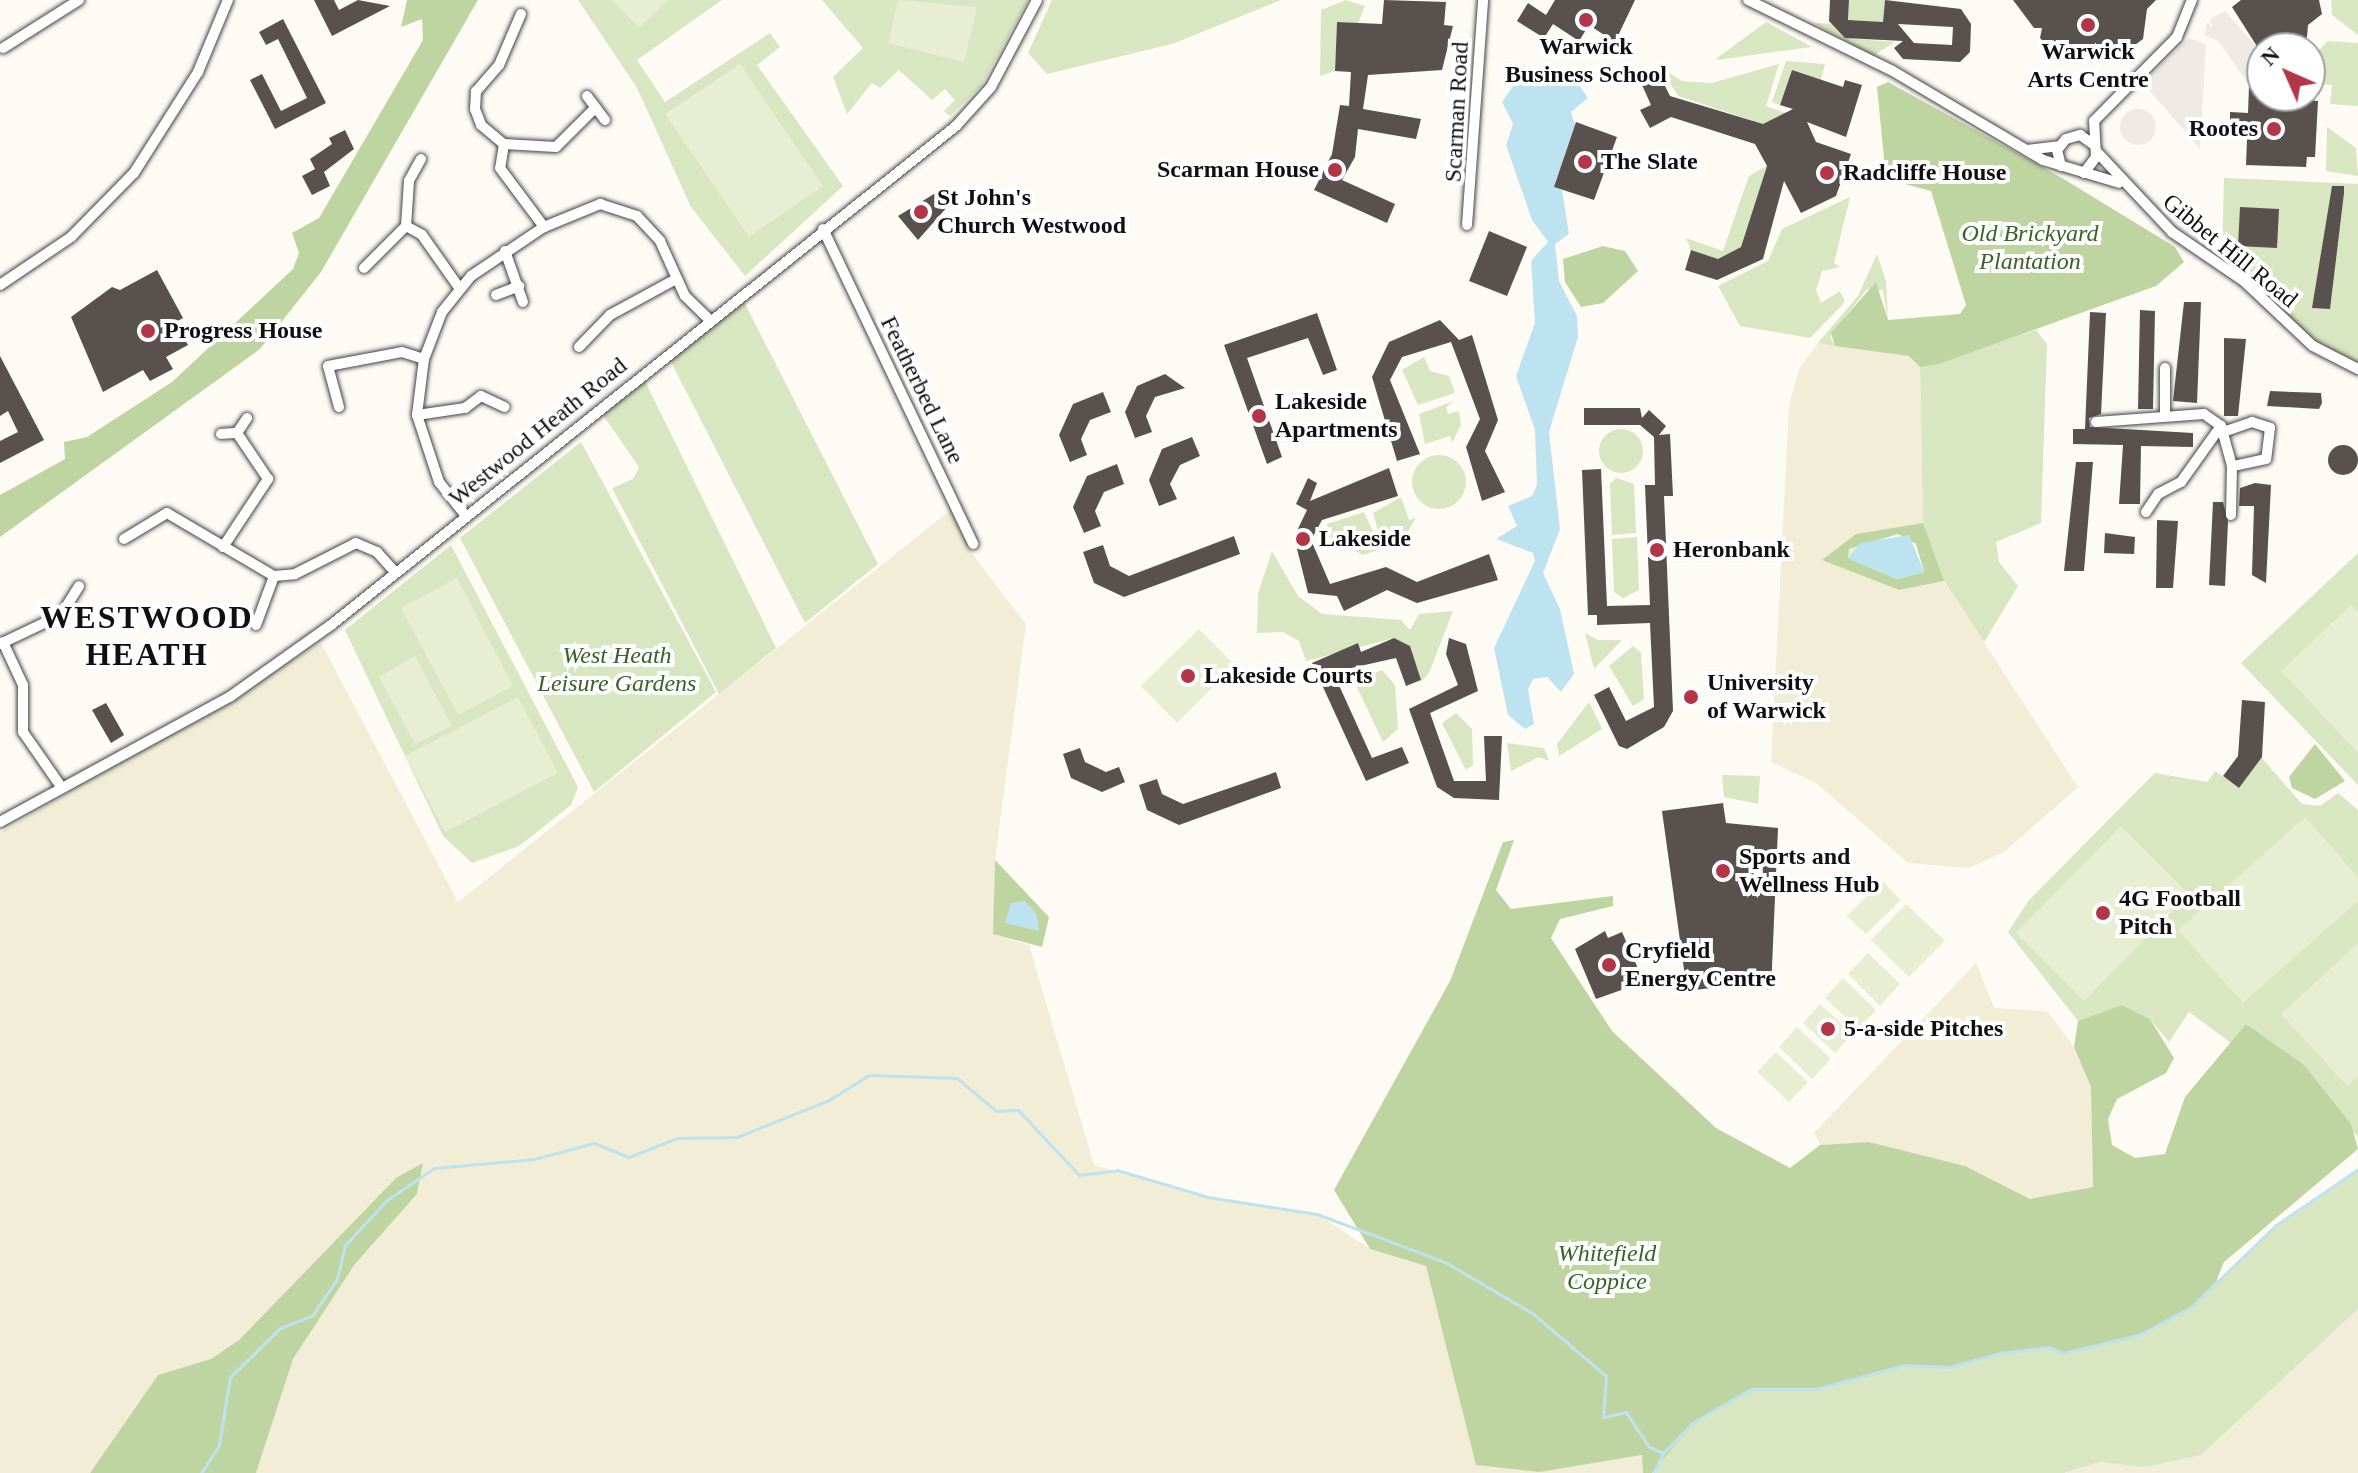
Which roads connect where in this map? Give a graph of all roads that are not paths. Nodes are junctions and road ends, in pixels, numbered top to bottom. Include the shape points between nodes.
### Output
1 (79, 0) edge
2 (228, 0) edge
3 (1037, 0) edge
4 (1483, 0) edge
5 (1741, 0) edge
6 (1748, 0) edge
7 (2192, 0) edge
8 (521, 14) dead end
9 (3, 48) dead end
10 (1919, 87) junction
11 (587, 96) dead end
12 (592, 111) junction
13 (605, 120) dead end
14 (504, 144) junction
15 (2059, 146) junction
16 (2095, 148) junction
17 (2025, 149) junction
18 (421, 159) dead end
19 (2061, 166) junction
20 (2084, 173) junction
21 (2119, 183) junction
22 (1467, 225) dead end
23 (406, 226) junction
24 (544, 227) junction
25 (823, 229) junction
26 (505, 251) junction
27 (364, 268) dead end
28 (676, 279) junction
29 (0, 285) edge
30 (519, 286) junction
31 (460, 289) junction
32 (496, 295) dead end
33 (523, 302) dead end
34 (710, 320) junction
35 (579, 347) dead end
36 (424, 359) junction
37 (2165, 368) dead end
38 (2358, 369) edge
39 (339, 407) dead end
40 (505, 407) dead end
41 (417, 415) junction
42 (2165, 416) junction
43 (247, 418) dead end
44 (2096, 422) dead end
45 (2223, 429) junction
46 (237, 433) junction
47 (221, 434) dead end
48 (2232, 466) junction
49 (2146, 512) dead end
50 (2231, 515) dead end
51 (466, 516) junction
52 (124, 539) dead end
53 (973, 544) dead end
54 (223, 547) junction
55 (396, 573) junction
56 (274, 576) junction
57 (79, 586) dead end
58 (256, 625) dead end
59 (1, 643) edge
60 (62, 788) junction
61 (0, 822) edge

1 - 9 street
2 - 29 street via 198,72 134,173 62,245
3 - 25 street, Westwood Heath Road via 978,104
4 - 22 street, Scarman Road
5 - 10 street
6 - 10 street
7 - 16 street via 2177,37 2094,121
8 - 14 street via 499,65 476,91 481,125
10 - 17 street
11 - 12 street
12 - 13 street
12 - 14 street via 556,147
14 - 24 street via 500,168
15 - 16 street via 2080,135
15 - 17 street
15 - 19 street
16 - 20 street
16 - 21 street, Gibbet Hill Road
17 - 19 street
18 - 23 street via 409,181
19 - 20 street, Gibbet Hill Road
20 - 21 street, Gibbet Hill Road
21 - 38 street, Gibbet Hill Road via 2313,346
23 - 27 street
23 - 31 street via 428,242
24 - 26 street
24 - 28 street via 578,209 617,208 637,216 660,241
25 - 34 street, Westwood Heath Road
25 - 53 street, Featherbed Lane
26 - 30 street
26 - 31 street
28 - 34 street
28 - 35 street via 610,315
30 - 32 street
30 - 33 street
31 - 36 street
34 - 51 street, Westwood Heath Road
36 - 39 street via 402,352 328,366
36 - 41 street
37 - 42 street
40 - 41 street via 481,396 465,408
41 - 51 street via 439,482
42 - 44 street
42 - 45 street via 2204,414
43 - 46 street
45 - 48 street
45 - 48 street via 2252,422 2270,428 2266,459
45 - 49 street via 2181,482 2158,494
46 - 47 street
46 - 54 street via 268,479
48 - 50 street
51 - 55 street, Westwood Heath Road
52 - 54 street via 148,512 167,513
54 - 56 street
55 - 56 street via 377,552 356,543 295,574
55 - 60 street, Westwood Heath Road via 266,675
56 - 58 street
57 - 59 street via 61,615
59 - 60 street via 23,685 23,732
60 - 61 street, Westwood Heath Road

